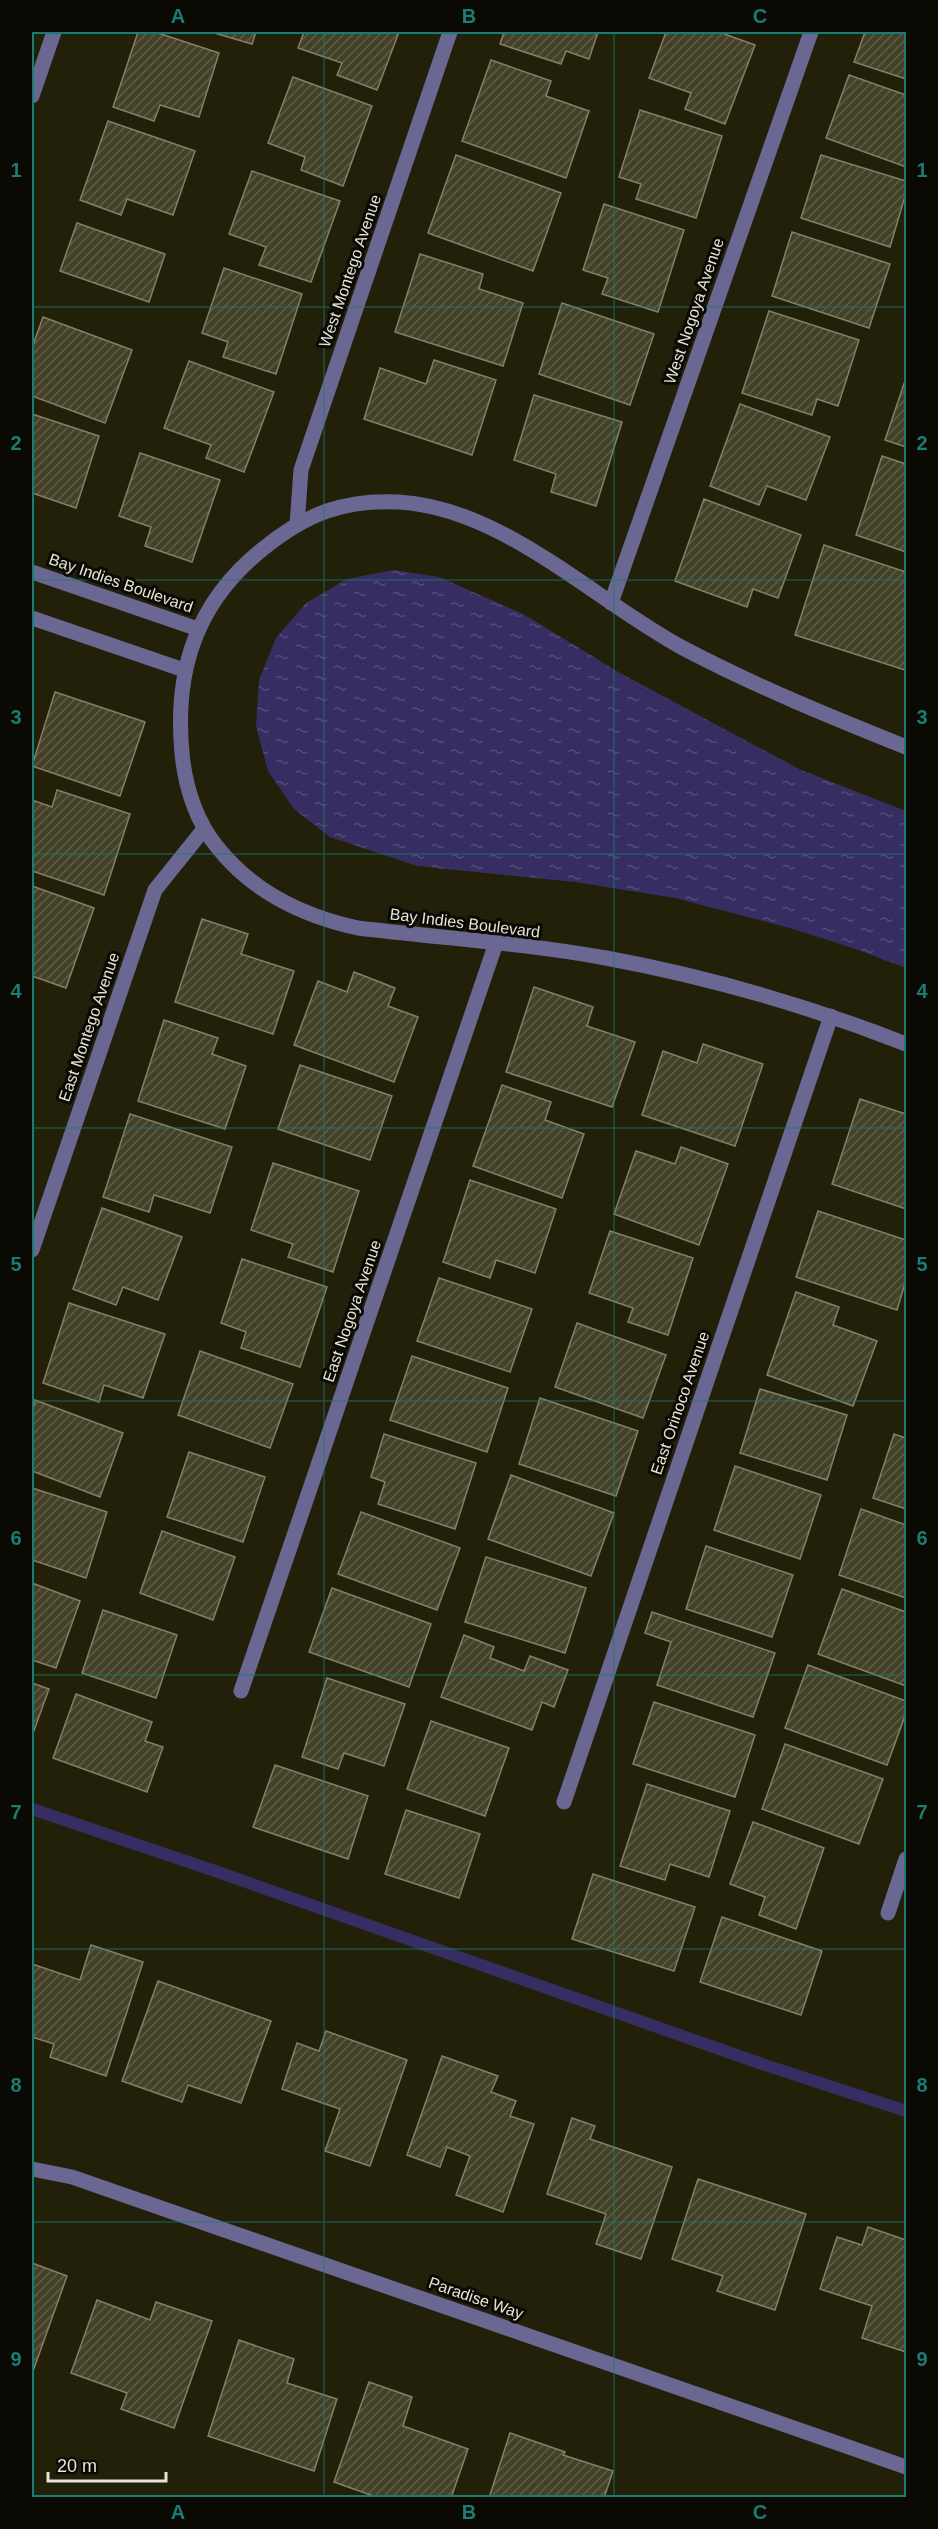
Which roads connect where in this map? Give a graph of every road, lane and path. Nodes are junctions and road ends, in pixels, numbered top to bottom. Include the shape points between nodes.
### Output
1 (54, 32) edge
2 (450, 32) edge
3 (811, 32) edge
4 (32, 96) edge
5 (297, 525) junction
6 (32, 572) edge
7 (611, 603) junction
8 (32, 618) edge
9 (198, 629) junction
10 (184, 670) junction
11 (906, 747) edge
12 (204, 829) junction
13 (496, 943) junction
14 (831, 1016) junction
15 (906, 1044) edge
16 (32, 1250) edge
17 (241, 1691) dead end
18 (564, 1802) dead end
19 (906, 1859) edge
20 (888, 1913) dead end
21 (32, 2169) edge
22 (906, 2467) edge

1 - 4 street
2 - 5 street, West Montego Avenue via 301,470
3 - 7 street, West Nogoya Avenue
5 - 7 street, Bay Indies Boulevard via 322,510 355,503 415,503 478,522 516,540
5 - 9 street, Bay Indies Boulevard via 245,565 211,606
6 - 9 street, Bay Indies Boulevard
7 - 11 street, Bay Indies Boulevard via 682,647 766,689
8 - 10 street
9 - 10 street, Bay Indies Boulevard
10 - 12 street, Bay Indies Boulevard via 180,697 183,765
12 - 13 street, Bay Indies Boulevard via 249,880 292,907 326,921
12 - 16 street, East Montego Avenue via 155,890
13 - 14 street, Bay Indies Boulevard via 689,975
13 - 17 street, East Nogoya Avenue
14 - 15 street, Bay Indies Boulevard
14 - 18 street, East Orinoco Avenue
19 - 20 street
21 - 22 street, Paradise Way via 72,2177

